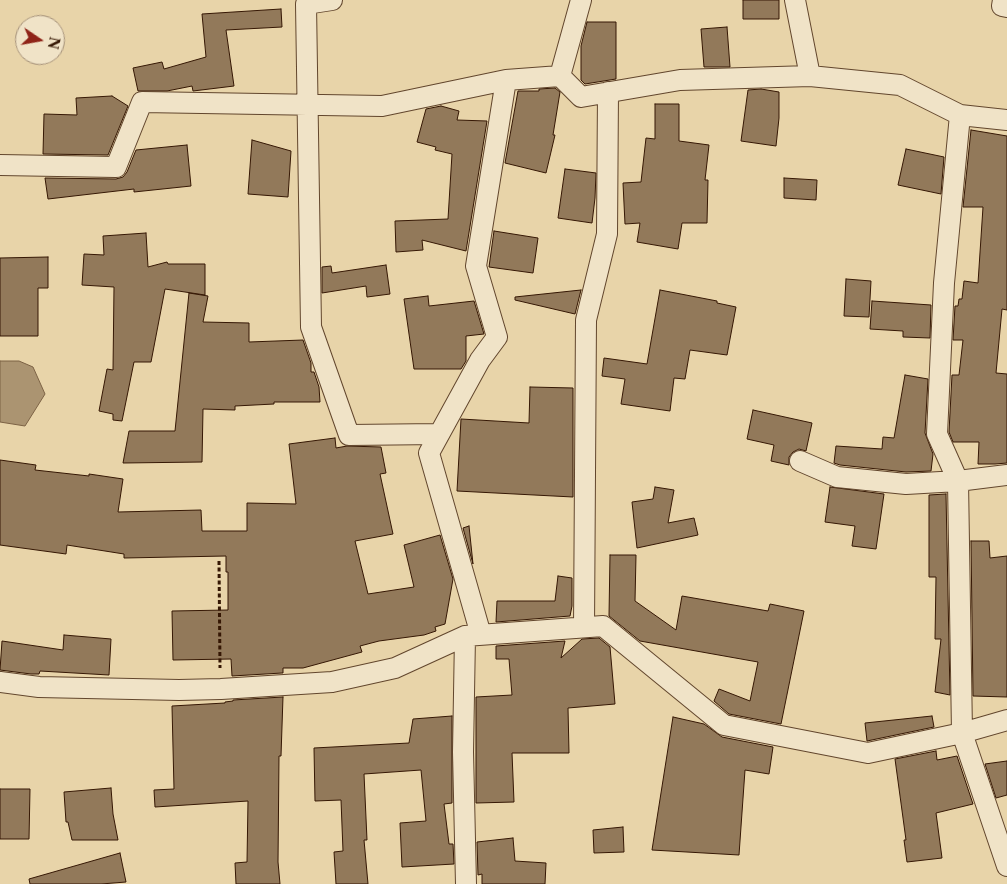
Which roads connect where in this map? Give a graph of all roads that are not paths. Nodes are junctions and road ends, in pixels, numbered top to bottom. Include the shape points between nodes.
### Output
1 (332, 0) edge
2 (581, 0) edge
3 (795, 0) edge
4 (1004, 0) edge
5 (1007, 7) edge
6 (560, 76) junction
7 (810, 76) junction
8 (506, 80) junction
9 (608, 92) junction
10 (308, 105) junction
11 (960, 115) junction
12 (1007, 120) edge
13 (0, 165) edge
14 (439, 434) junction
15 (800, 461) dead end
16 (1007, 475) edge
17 (958, 481) junction
18 (584, 627) junction
19 (473, 635) junction
20 (0, 682) edge
21 (1007, 720) edge
22 (962, 733) junction
23 (1007, 866) edge
24 (466, 884) edge

1 - 10 street via 306,4
2 - 6 street
3 - 7 street
4 - 5 street via 1002,6
6 - 8 street
6 - 9 street via 581,97
7 - 9 street via 680,80
7 - 11 street via 900,85
8 - 10 street via 382,106
8 - 14 street via 476,266 497,337 480,360
9 - 18 street via 607,234 586,320
10 - 13 street via 142,102 116,167
10 - 14 street via 311,327 349,435
11 - 12 street
11 - 17 street via 944,282 937,434
14 - 19 street via 429,453
15 - 17 street via 837,477 906,484
16 - 17 street
17 - 22 street
18 - 19 street
18 - 22 street via 603,626 724,725 868,753
19 - 20 street via 395,668 332,682 179,690 39,687
19 - 24 street via 463,752
21 - 22 street
22 - 23 street

